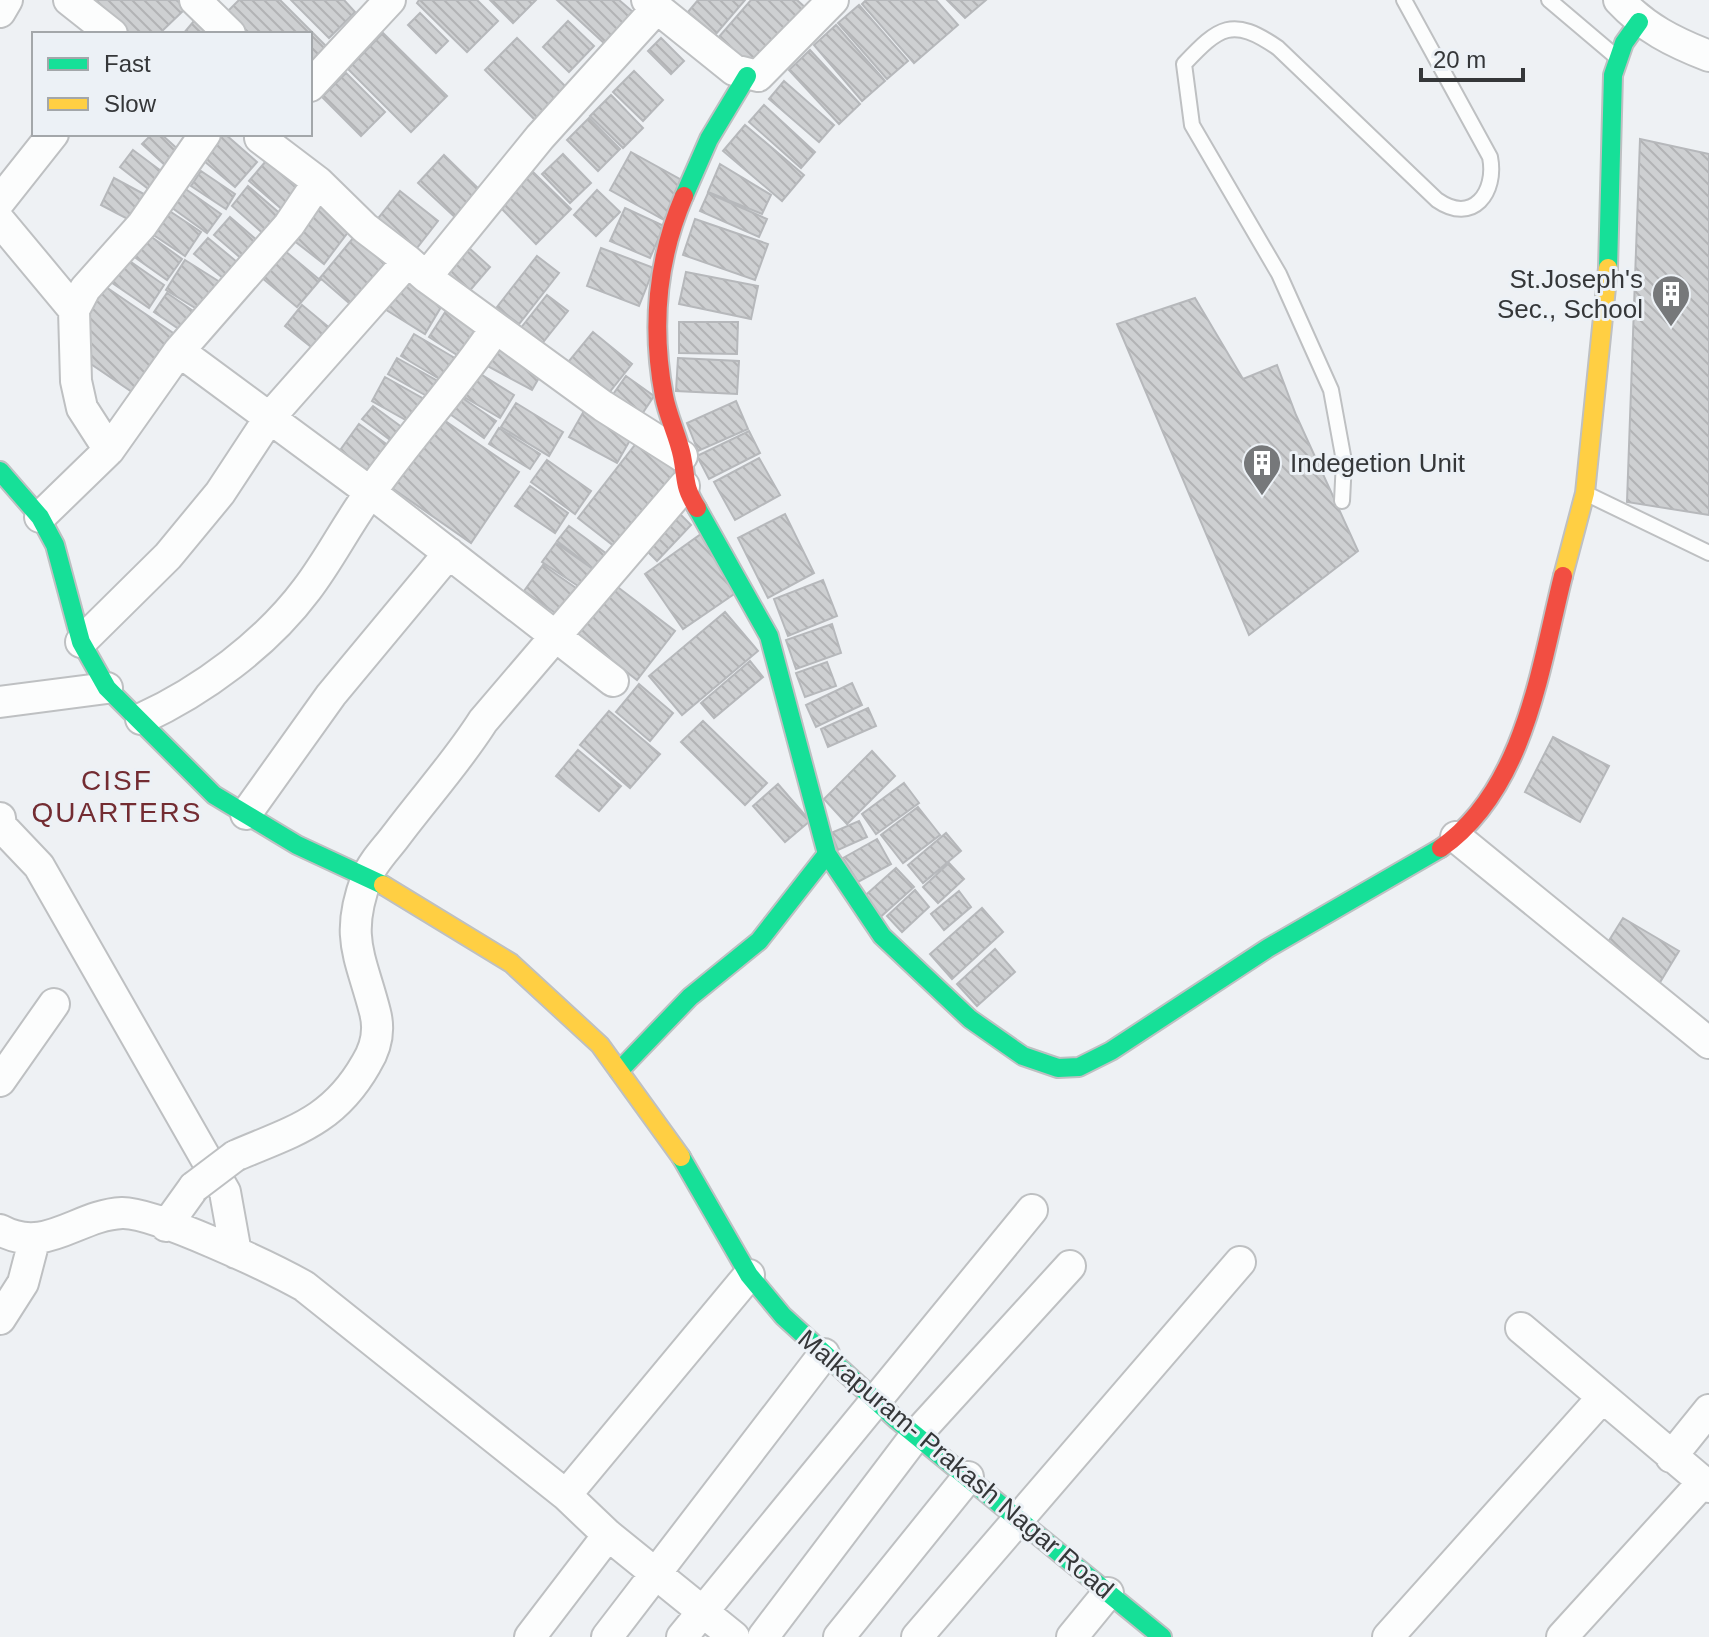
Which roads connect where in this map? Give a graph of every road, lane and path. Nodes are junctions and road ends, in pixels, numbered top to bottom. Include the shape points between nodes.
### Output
1 (7, 0) edge
2 (69, 0) edge
3 (195, 0) edge
4 (390, 0) edge
5 (833, 0) edge
6 (1404, 0) edge
7 (1549, 0) edge
8 (652, 4) edge
9 (1629, 11) edge
10 (0, 12) edge
11 (109, 32) edge
12 (228, 32) edge
13 (1709, 56) edge
14 (1618, 57) junction
15 (747, 76) junction
16 (312, 84) edge
17 (51, 136) edge
18 (204, 136) edge
19 (260, 136) edge
20 (318, 182) junction
21 (0, 201) edge
22 (0, 221) edge
23 (417, 269) junction
24 (74, 310) junction
25 (495, 329) junction
26 (179, 351) junction
27 (270, 417) junction
28 (109, 450) junction
29 (682, 456) junction
30 (1, 474) edge
31 (684, 486) junction
32 (370, 492) junction
33 (1585, 493) junction
34 (1342, 501) dead end
35 (40, 517) junction
36 (449, 553) junction
37 (1709, 553) edge
38 (554, 636) junction
39 (81, 642) junction
40 (613, 681) dead end
41 (107, 688) junction
42 (0, 702) edge
43 (141, 719) junction
44 (246, 814) junction
45 (0, 818) edge
46 (1456, 837) junction
47 (827, 854) junction
48 (367, 875) junction
49 (54, 1004) dead end
50 (1709, 1043) edge
51 (619, 1071) junction
52 (0, 1081) edge
53 (1032, 1210) dead end
54 (166, 1226) junction
55 (0, 1230) edge
56 (34, 1241) junction
57 (249, 1258) junction
58 (1240, 1262) dead end
59 (1070, 1266) dead end
60 (749, 1275) junction
61 (0, 1319) edge
62 (1521, 1328) dead end
63 (824, 1354) junction
64 (1602, 1398) junction
65 (875, 1400) junction
66 (1709, 1410) edge
67 (916, 1435) junction
68 (1671, 1457) junction
69 (968, 1477) junction
70 (1706, 1484) edge
71 (566, 1495) junction
72 (1019, 1517) junction
73 (608, 1535) junction
74 (658, 1573) junction
75 (1108, 1593) junction
76 (702, 1613) junction
77 (530, 1637) edge
78 (607, 1637) edge
79 (682, 1637) edge
80 (734, 1637) edge
81 (763, 1637) edge
82 (839, 1637) edge
83 (917, 1637) edge
84 (1072, 1637) edge
85 (1162, 1637) edge
86 (1388, 1637) edge
87 (1562, 1637) edge

1 - 10 street
2 - 11 street
3 - 12 street
4 - 16 street
5 - 15 street via 767,69
6 - 34 lane via 1490,157 1491,186 1477,204 1464,210 1437,200 1259,35 1229,27 1184,64 1192,125 1279,274 1331,390 1344,461
7 - 14 lane
8 - 15 street
8 - 23 street via 540,137
9 - 13 street via 1666,39
9 - 14 street
14 - 33 street via 1611,91 1608,272
15 - 29 street via 692,175 668,234 661,269 656,307 664,396
17 - 21 street
18 - 24 street
19 - 20 street
20 - 23 street
20 - 26 street via 289,225
22 - 24 street
23 - 25 street
23 - 27 street
24 - 28 street via 82,408
25 - 29 street
25 - 32 street
26 - 27 street
26 - 28 street
27 - 32 street
27 - 39 street via 220,493 168,556
28 - 35 street
29 - 31 street
30 - 35 street, Malkapuram- Prakash Nagar Road
31 - 38 street
31 - 47 street via 769,636
32 - 36 street
32 - 43 street via 306,591 268,629 219,672
33 - 37 lane
33 - 46 street via 1522,736 1493,790
35 - 39 street, Malkapuram- Prakash Nagar Road via 55,545
36 - 38 street
36 - 44 street via 331,695
38 - 40 street
38 - 48 street
39 - 41 street, Malkapuram- Prakash Nagar Road
41 - 42 street
41 - 43 street, Malkapuram- Prakash Nagar Road
43 - 44 street, Malkapuram- Prakash Nagar Road via 214,795
44 - 48 street, Malkapuram- Prakash Nagar Road via 297,845
45 - 57 street via 1,826 39,866 225,1192
46 - 47 street via 1268,948 1111,1051 1079,1067 1058,1068 1023,1056 970,1019 882,936
46 - 50 street
47 - 51 street via 803,878 757,943 700,987
48 - 51 street, Malkapuram- Prakash Nagar Road via 511,963 600,1045
48 - 54 street, bridge via 355,948 376,1014 373,1053 344,1099 323,1116 235,1156 194,1187
49 - 52 street
51 - 60 street, Malkapuram- Prakash Nagar Road via 689,1169
53 - 65 street
54 - 56 street via 123,1213
54 - 57 street
55 - 56 street
56 - 61 street via 23,1283
57 - 71 street via 304,1286
58 - 72 street
59 - 67 street
60 - 63 street, Malkapuram- Prakash Nagar Road
60 - 71 street
62 - 64 street
63 - 65 street, Malkapuram- Prakash Nagar Road
63 - 74 street
64 - 68 street
64 - 86 street
65 - 67 street, Malkapuram- Prakash Nagar Road
65 - 76 street
66 - 68 street
67 - 69 street, Malkapuram- Prakash Nagar Road
67 - 81 street
68 - 70 street
69 - 72 street, Malkapuram- Prakash Nagar Road
69 - 82 street
70 - 87 street
71 - 73 street
72 - 75 street, Malkapuram- Prakash Nagar Road
72 - 83 street
73 - 74 street
73 - 77 street
74 - 76 street
74 - 78 street
75 - 84 street
75 - 85 street, Malkapuram- Prakash Nagar Road
76 - 79 street
76 - 80 street

